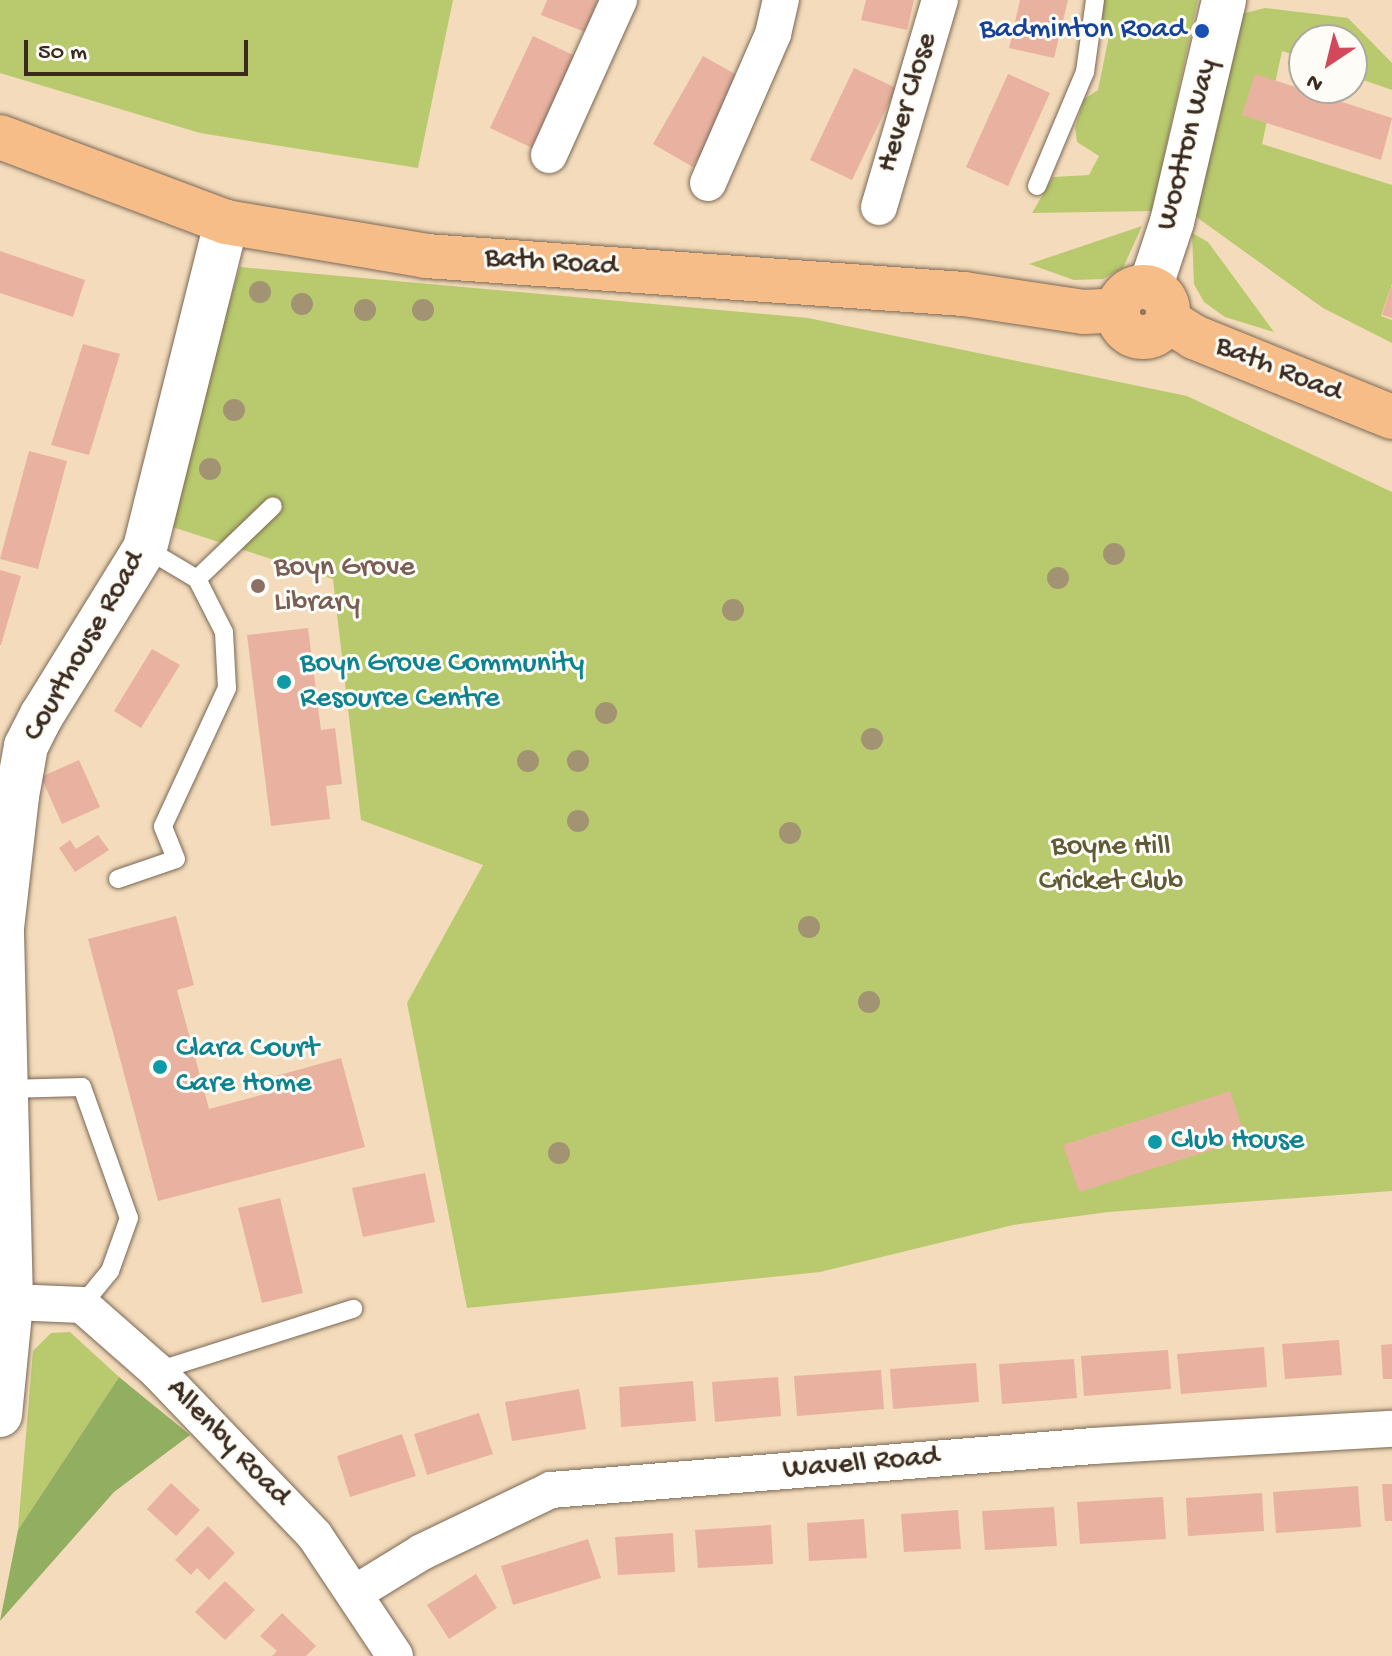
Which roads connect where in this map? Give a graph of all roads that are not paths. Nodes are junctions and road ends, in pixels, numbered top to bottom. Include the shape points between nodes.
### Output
1 (619, 0) edge
2 (781, 0) edge
3 (940, 0) edge
4 (1095, 0) edge
5 (1224, 0) edge
6 (0, 137) edge
7 (549, 155) dead end
8 (708, 183) dead end
9 (1037, 186) dead end
10 (879, 207) dead end
11 (226, 222) junction
12 (1145, 306) junction
13 (1392, 417) edge
14 (273, 506) dead end
15 (145, 548) junction
16 (197, 579) junction
17 (13, 742) edge
18 (118, 879) dead end
19 (6, 1089) junction
20 (11, 1302) junction
21 (82, 1305) junction
22 (353, 1309) dead end
23 (157, 1371) junction
24 (0, 1415) edge
25 (1392, 1429) edge
26 (355, 1593) junction
27 (395, 1656) edge

1 - 7 street
2 - 8 street via 773,34
3 - 10 street, Hever Close
4 - 9 lane via 1085,72
5 - 12 street, Wootton Way via 1172,222
6 - 11 main road, Bath Road
11 - 12 main road, Bath Road via 426,256 964,294 1084,312
11 - 15 street, Courthouse Road
12 - 13 main road, Bath Road via 1194,337
14 - 16 lane
15 - 16 lane
15 - 17 street, Courthouse Road
16 - 18 lane via 224,632 227,688 163,826 176,859
17 - 19 street, Courthouse Road via 2,928
19 - 20 street, Courthouse Road
19 - 21 lane via 82,1087 129,1218 110,1271
20 - 21 street
20 - 24 street, Courthouse Road
21 - 23 street, Allenby Road
22 - 23 lane
23 - 26 street, Allenby Road via 315,1536
25 - 26 street, Wavell Road via 1093,1446 551,1490 422,1552
26 - 27 street, Allenby Road

